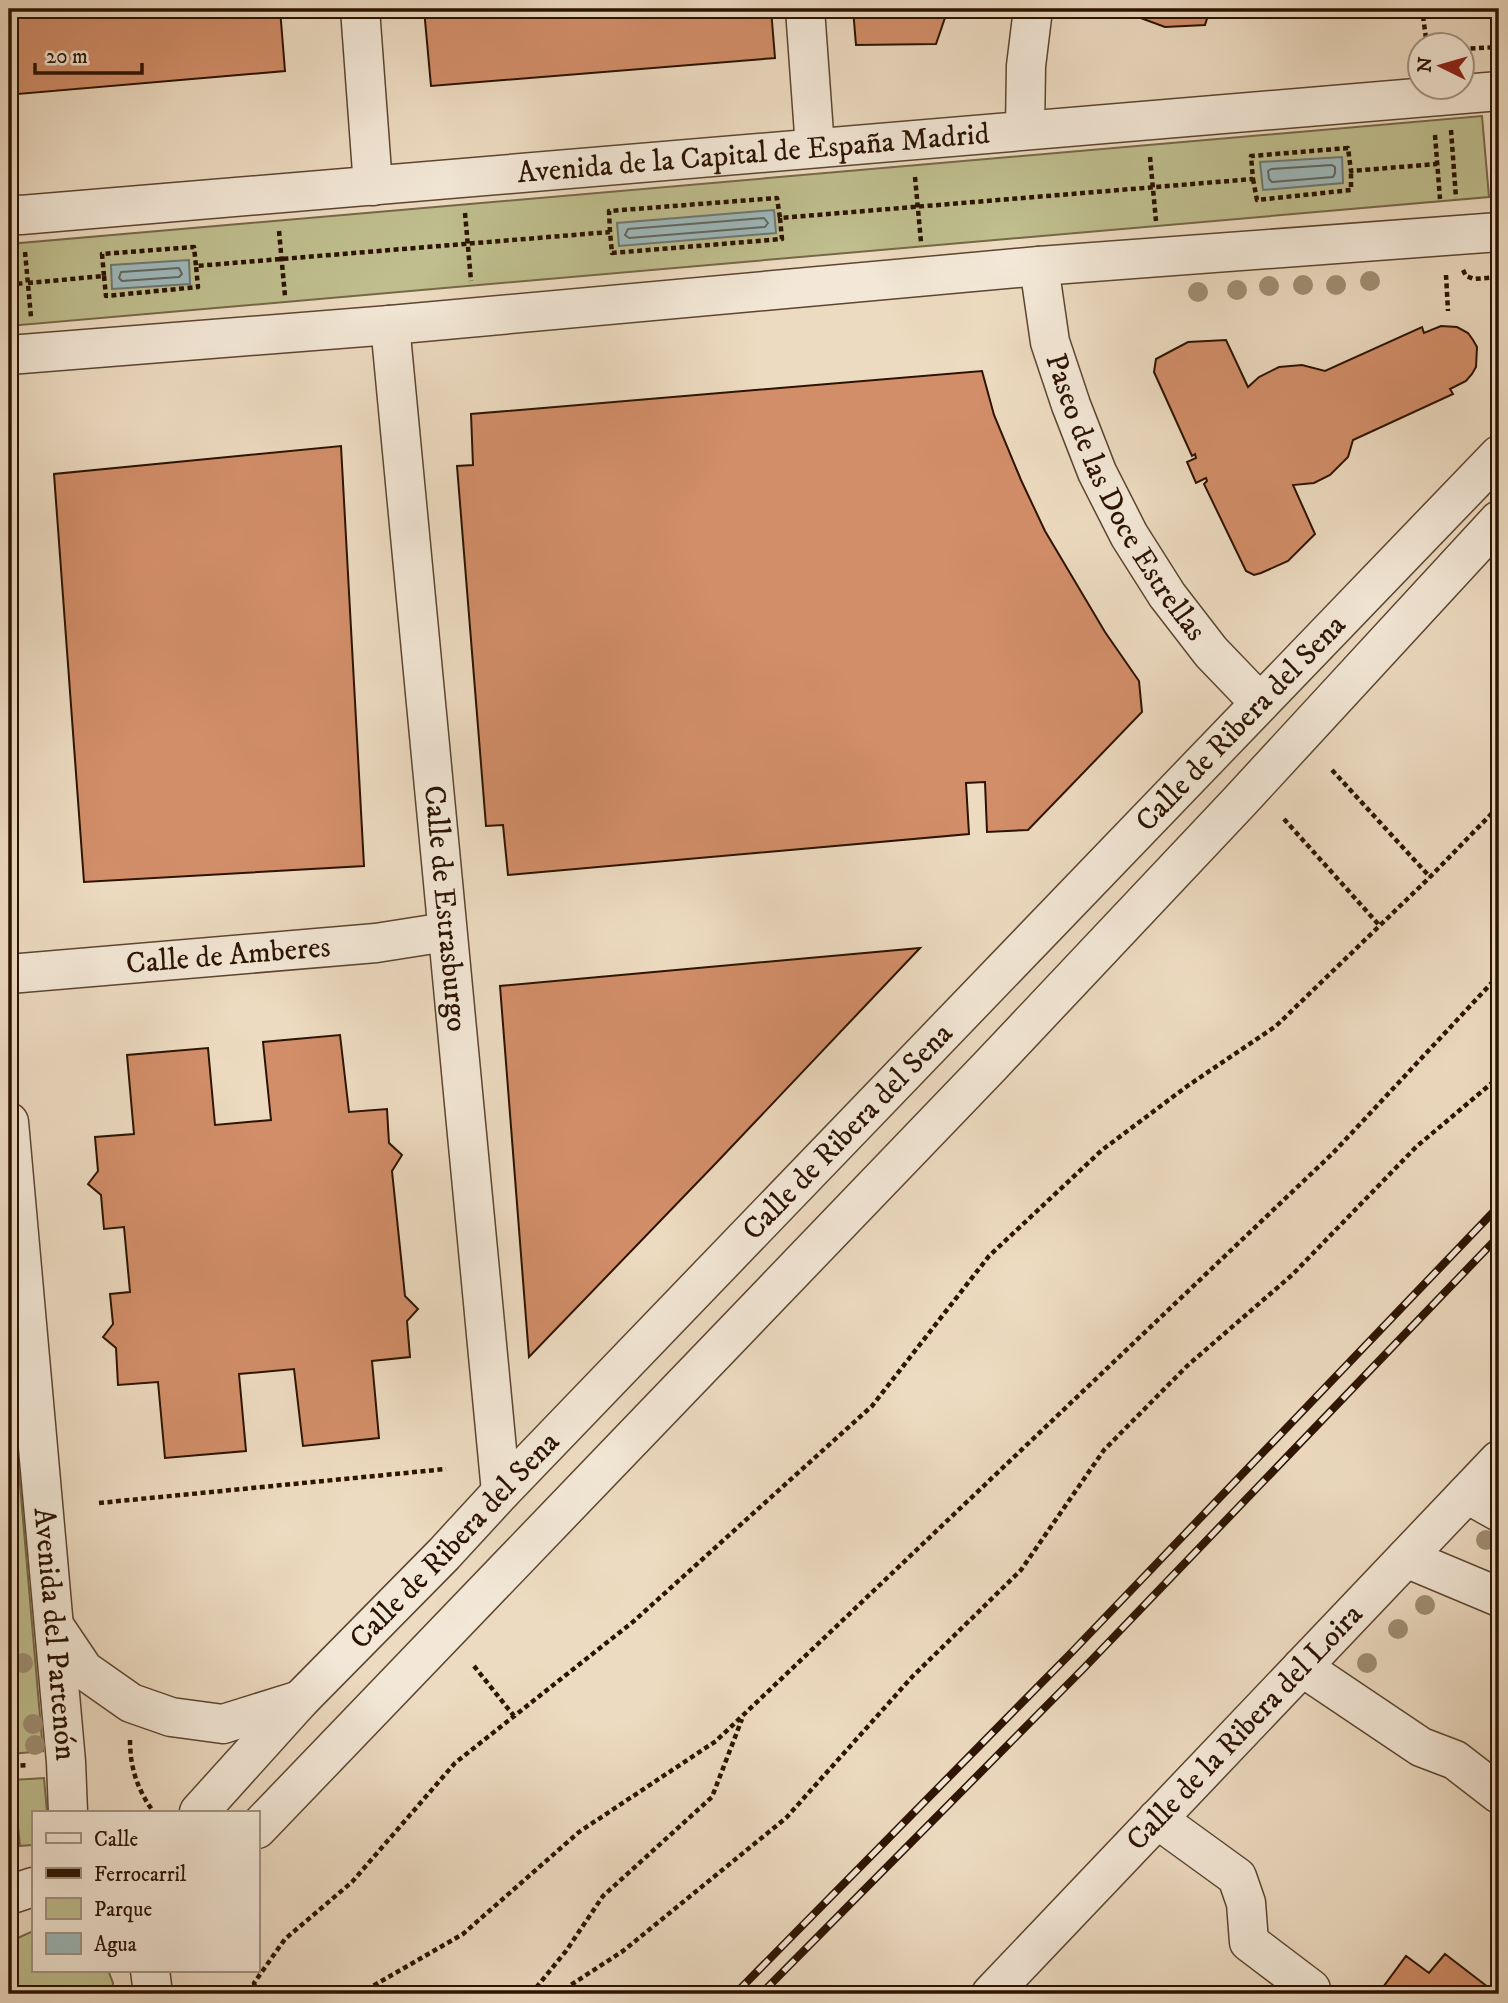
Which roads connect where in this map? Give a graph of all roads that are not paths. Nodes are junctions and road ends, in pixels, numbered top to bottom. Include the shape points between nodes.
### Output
1 (360, 9) edge
2 (805, 9) edge
3 (1033, 9) edge
4 (1499, 91) edge
5 (1025, 130) junction
6 (815, 148) junction
7 (373, 186) junction
8 (17, 229) edge
9 (1499, 232) edge
10 (1040, 267) junction
11 (390, 325) junction
12 (9, 355) edge
13 (1499, 456) edge
14 (1499, 520) edge
15 (1260, 703) junction
16 (446, 932) junction
17 (9, 974) edge
18 (9, 1122) edge
19 (1499, 1461) edge
20 (501, 1492) junction
21 (1483, 1503) edge
22 (1406, 1558) junction
23 (1499, 1597) edge
24 (54, 1625) junction
25 (1302, 1667) junction
26 (300, 1700) junction
27 (1499, 1794) edge
28 (68, 1811) edge
29 (200, 1811) edge
30 (1157, 1819) junction
31 (259, 1827) edge
32 (32, 1887) edge
33 (9, 1895) edge
34 (151, 1972) edge
35 (1311, 1990) dead end
36 (153, 1994) edge
37 (991, 1994) edge

1 - 7 street
2 - 6 street
3 - 5 street
4 - 5 street, Avenida de la Capital de España Madrid
5 - 6 street, Avenida de la Capital de España Madrid
6 - 7 street, Avenida de la Capital de España Madrid
7 - 8 street, Avenida de la Capital de España Madrid via 21,215
9 - 10 street via 1450,220
10 - 11 street
10 - 15 street, Paseo de las Doce Estrellas via 1050,342 1097,472 1167,595 1214,655
11 - 12 street
11 - 16 street, Calle de Estrasburgo
13 - 15 street, Calle de Ribera del Sena
14 - 31 street, Calle de Ribera del Sena via 992,1063
15 - 20 street, Calle de Ribera del Sena
16 - 17 street, Calle de Amberes via 376,943
16 - 20 street, Calle de Estrasburgo
18 - 24 street, Avenida del Partenón
19 - 21 street, Calle de la Ribera del Loira
20 - 26 street, Calle de Ribera del Sena
21 - 22 street, Calle de la Ribera del Loira
22 - 23 street
22 - 25 street, Calle de la Ribera del Loira
24 - 26 street via 84,1670 131,1703 171,1717 223,1724
24 - 28 street, Avenida del Partenón
25 - 27 street via 1422,1747 1454,1760
25 - 30 street, Calle de la Ribera del Loira
26 - 29 street, Calle de Ribera del Sena
30 - 35 street via 1237,1877 1246,1903 1249,1942
30 - 37 street, Calle de la Ribera del Loira
32 - 33 street
34 - 36 street

